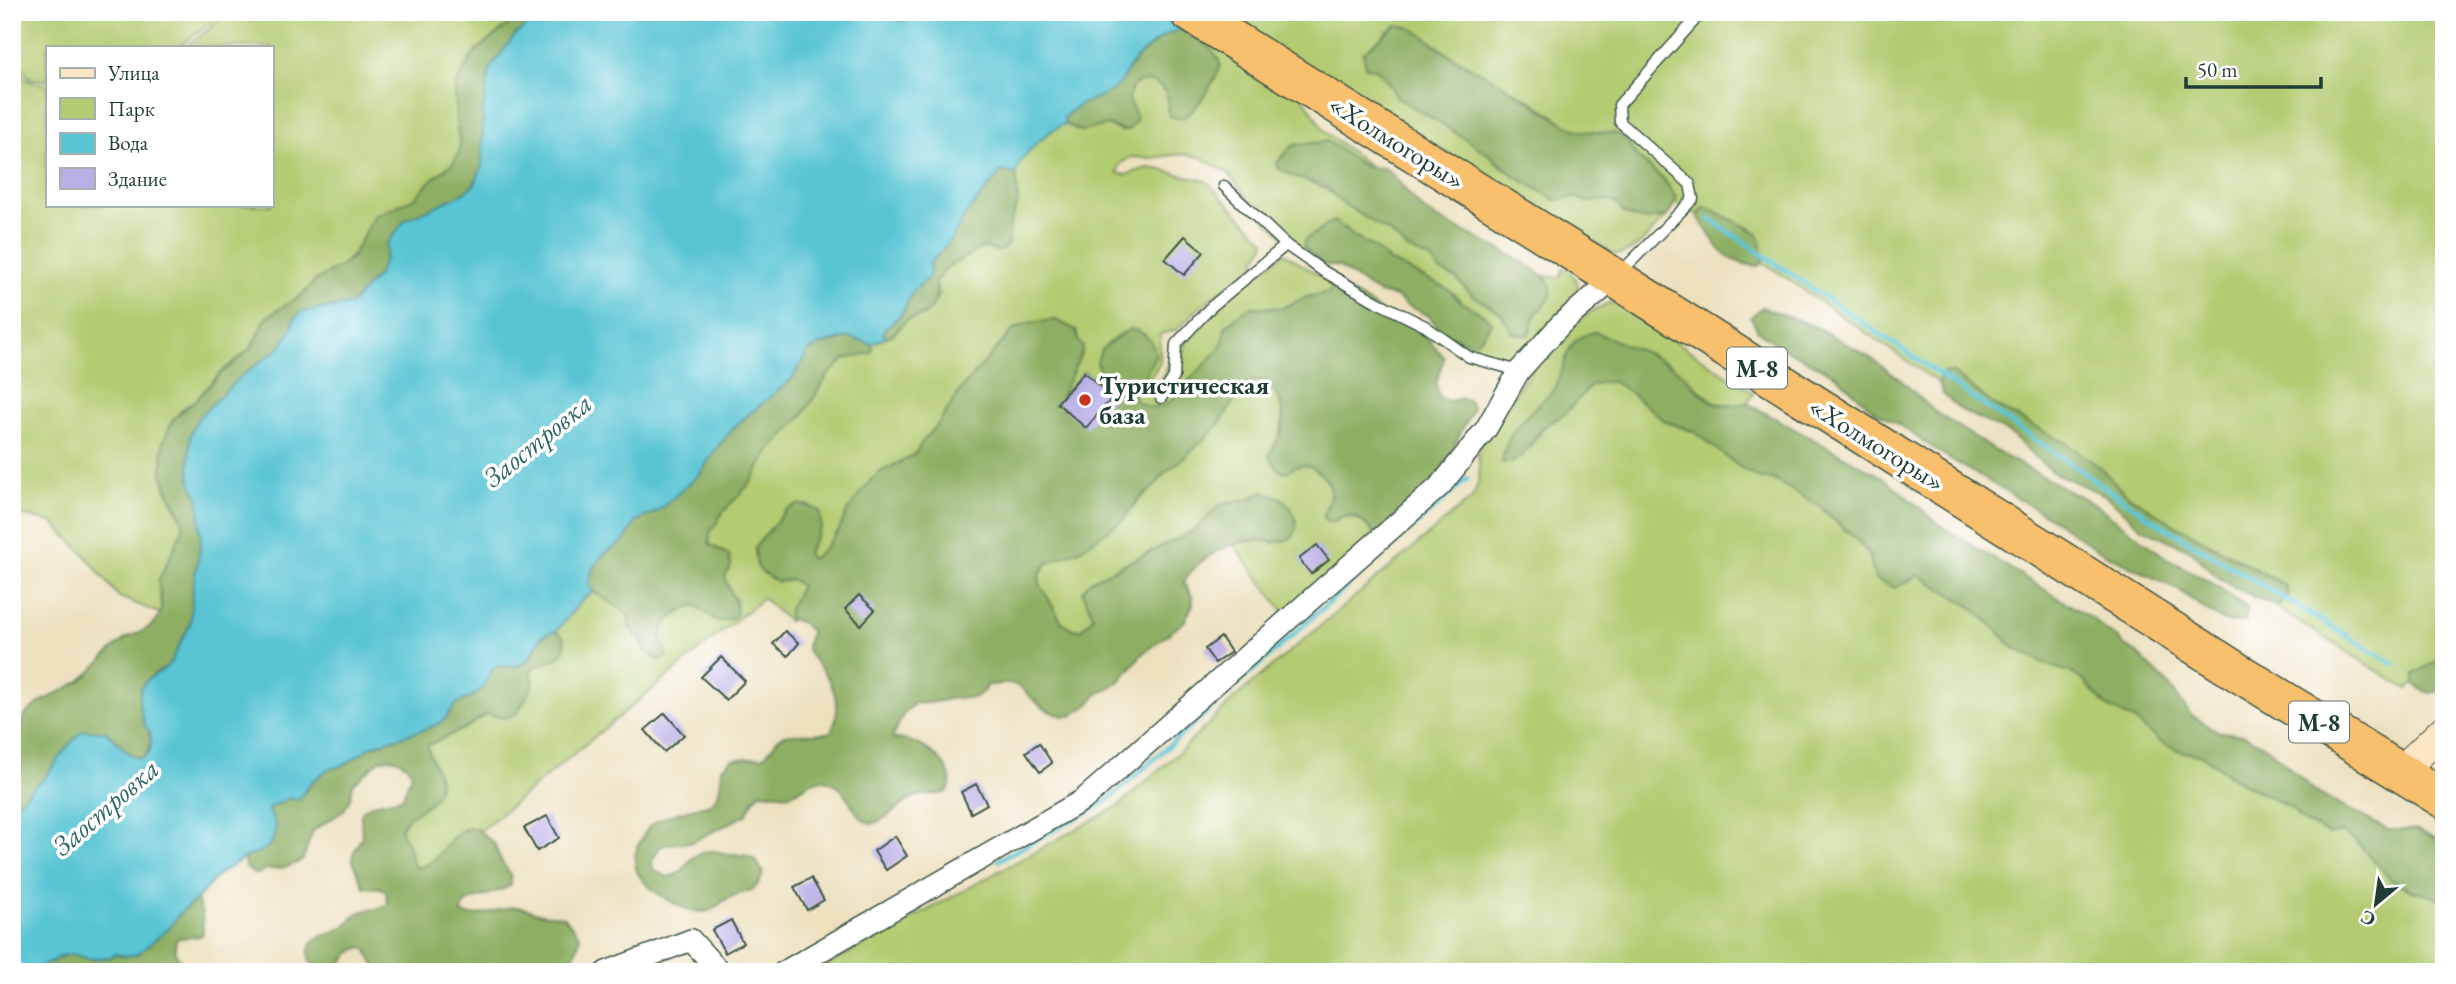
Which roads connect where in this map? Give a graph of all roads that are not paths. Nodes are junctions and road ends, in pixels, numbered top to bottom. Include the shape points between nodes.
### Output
1 (1189, 12) edge
2 (1702, 12) edge
3 (1224, 186) dead end
4 (1286, 244) junction
5 (1615, 278) junction
6 (1519, 371) junction
7 (1161, 398) dead end
8 (2444, 730) edge
9 (2400, 772) junction
10 (2444, 799) edge
11 (606, 972) edge
12 (720, 972) edge
13 (784, 972) edge

1 - 5 highway, «Холмогоры» / М-8
2 - 5 lane via 1619,105 1619,122 1690,184 1693,199
3 - 4 lane
4 - 6 lane via 1323,271 1425,326 1469,356
4 - 7 lane via 1211,307 1176,344 1174,377
5 - 6 street via 1561,324
5 - 9 highway, «Холмогоры» / М-8
6 - 13 street via 1486,429 1441,485 1083,800
8 - 9 street
9 - 10 highway, «Холмогоры» / М-8
11 - 12 street via 691,940

